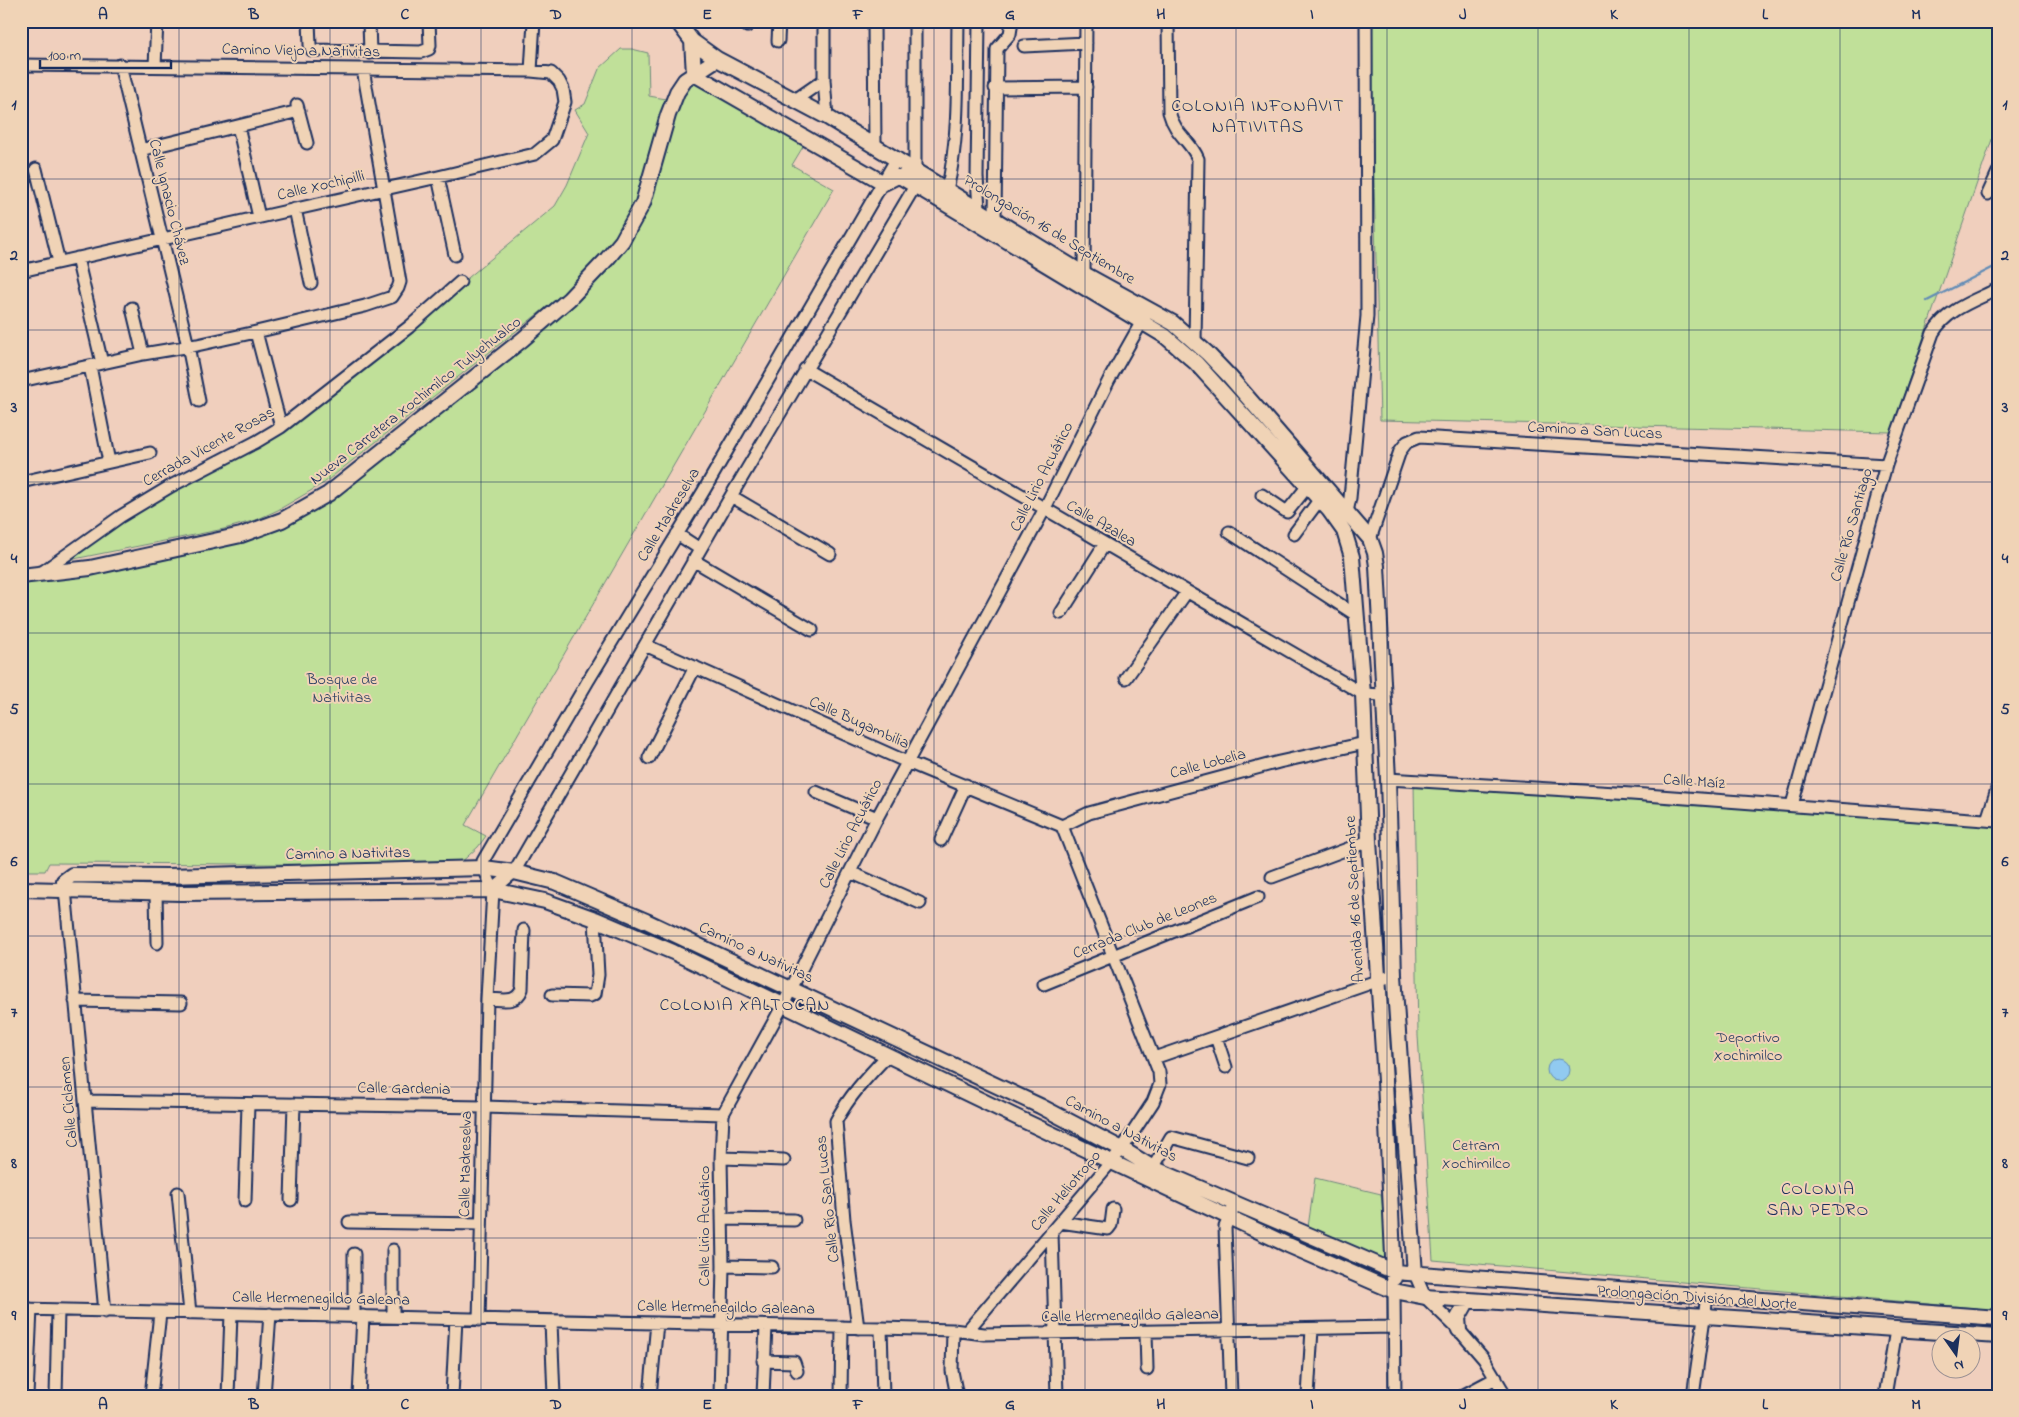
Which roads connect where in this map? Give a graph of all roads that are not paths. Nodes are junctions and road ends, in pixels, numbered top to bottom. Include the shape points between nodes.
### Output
1 (156, 21) edge
2 (309, 21) edge
3 (369, 21) edge
4 (429, 21) edge
5 (534, 21) edge
6 (677, 21) edge
7 (779, 21) edge
8 (824, 21) edge
9 (874, 21) edge
10 (915, 21) edge
11 (958, 21) edge
12 (979, 21) edge
13 (1012, 21) edge
14 (1086, 21) edge
15 (1168, 21) edge
16 (1366, 21) edge
17 (692, 41) junction
18 (778, 42) dead end
19 (1086, 43) junction
20 (1024, 46) dead end
21 (370, 53) junction
22 (717, 60) junction
23 (21, 64) edge
24 (120, 65) junction
25 (155, 66) junction
26 (363, 69) junction
27 (531, 70) junction
28 (551, 73) joint
29 (694, 74) junction
30 (824, 80) junction
31 (1086, 87) junction
32 (995, 88) junction
33 (795, 100) junction
34 (827, 117) junction
35 (238, 126) junction
36 (307, 144) dead end
37 (875, 146) junction
38 (140, 150) junction
39 (897, 158) junction
40 (36, 169) dead end
41 (915, 171) junction
42 (1998, 172) edge
43 (438, 177) junction
44 (884, 183) junction
45 (915, 186) junction
46 (383, 189) junction
47 (947, 190) junction
48 (1988, 194) dead end
49 (296, 209) junction
50 (979, 209) junction
51 (259, 217) junction
52 (996, 219) junction
53 (161, 238) junction
54 (455, 255) dead end
55 (77, 258) junction
56 (59, 262) junction
57 (21, 270) edge
58 (1084, 274) junction
59 (460, 282) dead end
60 (311, 283) dead end
61 (1998, 289) edge
62 (132, 308) dead end
63 (1145, 315) junction
64 (256, 332) junction
65 (1196, 342) junction
66 (188, 346) junction
67 (143, 354) junction
68 (102, 363) junction
69 (90, 366) junction
70 (805, 370) junction
71 (21, 381) edge
72 (199, 401) dead end
73 (281, 427) junction
74 (150, 453) dead end
75 (109, 462) junction
76 (1886, 466) junction
77 (21, 482) edge
78 (1307, 487) junction
79 (1262, 495) dead end
80 (731, 496) junction
81 (1320, 499) junction
82 (1044, 510) junction
83 (1338, 511) junction
84 (1229, 532) dead end
85 (677, 534) junction
86 (1294, 534) dead end
87 (1370, 539) junction
88 (1104, 545) junction
89 (700, 549) junction
90 (830, 554) dead end
91 (693, 560) junction
92 (37, 575) junction
93 (21, 576) edge
94 (1186, 593) junction
95 (1061, 612) dead end
96 (1356, 615) junction
97 (812, 630) dead end
98 (644, 645) junction
99 (695, 667) junction
100 (1126, 678) dead end
101 (1362, 694) junction
102 (1383, 695) junction
103 (1365, 743) junction
104 (649, 758) dead end
105 (907, 762) junction
106 (1388, 779) junction
107 (966, 785) junction
108 (1998, 786) edge
109 (816, 792) dead end
110 (1792, 805) junction
111 (877, 818) junction
112 (1992, 820) edge
113 (1062, 826) junction
114 (941, 840) dead end
115 (1369, 841) junction
116 (484, 868) junction
117 (514, 872) junction
118 (850, 872) junction
119 (1272, 877) dead end
120 (65, 888) junction
121 (21, 889) edge
122 (493, 890) junction
123 (156, 892) junction
124 (1258, 897) dead end
125 (920, 903) dead end
126 (596, 919) junction
127 (524, 930) dead end
128 (157, 943) dead end
129 (1115, 956) junction
130 (1394, 975) junction
131 (1377, 982) junction
132 (1044, 984) dead end
133 (790, 989) junction
134 (552, 995) dead end
135 (487, 999) junction
136 (76, 1001) junction
137 (181, 1003) dead end
138 (783, 1005) junction
139 (1216, 1037) junction
140 (888, 1056) junction
141 (1154, 1058) junction
142 (1226, 1067) dead end
143 (1401, 1081) junction
144 (1385, 1082) junction
145 (85, 1101) junction
146 (248, 1104) junction
147 (294, 1104) junction
148 (484, 1107) junction
149 (723, 1114) junction
150 (1388, 1144) junction
151 (1404, 1144) junction
152 (1122, 1149) junction
153 (721, 1158) junction
154 (1248, 1158) dead end
155 (784, 1160) dead end
156 (1112, 1162) junction
157 (1154, 1168) junction
158 (178, 1193) dead end
159 (291, 1200) dead end
160 (245, 1201) dead end
161 (1235, 1204) junction
162 (1113, 1209) dead end
163 (1228, 1217) junction
164 (722, 1219) junction
165 (794, 1220) dead end
166 (349, 1222) dead end
167 (1060, 1222) junction
168 (481, 1224) junction
169 (1295, 1230) junction
170 (1052, 1233) junction
171 (1288, 1245) junction
172 (393, 1250) dead end
173 (354, 1254) dead end
174 (723, 1266) junction
175 (772, 1267) dead end
176 (1394, 1272) junction
177 (1414, 1274) junction
178 (1394, 1291) junction
179 (1707, 1296) junction
180 (1425, 1297) junction
181 (1468, 1300) junction
182 (1760, 1300) junction
183 (26, 1309) edge
184 (58, 1310) junction
185 (106, 1312) junction
186 (160, 1313) junction
187 (190, 1313) junction
188 (231, 1314) junction
189 (270, 1314) junction
190 (359, 1316) junction
191 (393, 1316) junction
192 (1705, 1316) junction
193 (1998, 1318) edge
194 (456, 1319) junction
195 (479, 1320) junction
196 (1759, 1320) junction
197 (551, 1322) junction
198 (657, 1323) junction
199 (721, 1324) junction
200 (766, 1326) junction
201 (842, 1327) junction
202 (858, 1328) junction
203 (881, 1328) junction
204 (1393, 1328) junction
205 (1312, 1329) junction
206 (953, 1330) junction
207 (1459, 1330) junction
208 (1896, 1330) junction
209 (1228, 1331) junction
210 (966, 1332) junction
211 (1146, 1332) junction
212 (1055, 1334) junction
213 (1998, 1336) edge
214 (763, 1361) junction
215 (1147, 1369) dead end
216 (796, 1371) dead end
217 (1496, 1378) junction
218 (27, 1396) edge
219 (56, 1396) edge
220 (151, 1396) edge
221 (228, 1396) edge
222 (264, 1396) edge
223 (359, 1396) edge
224 (452, 1396) edge
225 (554, 1396) edge
226 (650, 1396) edge
227 (720, 1396) edge
228 (763, 1396) edge
229 (841, 1396) edge
230 (883, 1396) edge
231 (958, 1396) edge
232 (1057, 1396) edge
233 (1231, 1396) edge
234 (1308, 1396) edge
235 (1395, 1396) edge
236 (1462, 1396) edge
237 (1506, 1396) edge
238 (1693, 1396) edge
239 (1885, 1396) edge

1 - 25 street
2 - 21 street via 312,50
3 - 21 street
4 - 21 street via 429,50
5 - 27 street
6 - 17 main road, Prolongación 16 de Septiembre
7 - 18 street
8 - 30 street
9 - 37 street
10 - 41 street
11 - 47 street via 956,129
12 - 50 street
13 - 32 street via 1010,34 997,49
14 - 19 street
15 - 65 street via 1172,123 1198,159
16 - 83 street via 1367,316 1350,498
17 - 22 main road, Prolongación 16 de Septiembre
17 - 29 main road
19 - 20 street
19 - 31 street
22 - 29 main road
22 - 33 main road, Prolongación 16 de Septiembre
23 - 24 street, Camino Viejo a Nativitas
24 - 25 street, Camino Viejo a Nativitas
24 - 38 street, Calle Ignacio Chávez
25 - 26 street, Camino Viejo a Nativitas
26 - 27 street, Camino Viejo a Nativitas
26 - 46 street
27 - 28 street, Camino Viejo a Nativitas
28 - 43 street, Calle Xochipilli via 563,89 565,102 552,140 544,148 535,154
29 - 44 main road
29 - 92 main road, Nueva Carretera Xochimilco Tulyehualco via 677,92 643,203 622,241 607,259 569,299 523,339 328,494 282,520 241,535 90,568
30 - 33 street
30 - 34 street
31 - 32 street
31 - 58 street
32 - 52 street
33 - 34 main road, Prolongación 16 de Septiembre
34 - 37 main road, Prolongación 16 de Septiembre
35 - 36 street via 298,108
35 - 38 street
35 - 51 street
37 - 39 main road, Prolongación 16 de Septiembre
38 - 53 street, Calle Ignacio Chávez
39 - 41 main road, Prolongación 16 de Septiembre
39 - 44 street, Calle Madreselva
40 - 56 street
41 - 45 street
41 - 47 main road, Prolongación 16 de Septiembre
42 - 48 street
43 - 46 street, Calle Xochipilli
43 - 54 street
44 - 45 main road, Prolongación 16 de Septiembre via 901,177
44 - 85 street, Calle Madreselva
45 - 63 main road, Prolongación 16 de Septiembre
45 - 70 street
46 - 49 street, Calle Xochipilli
46 - 64 street via 400,282 392,297
47 - 50 main road, Prolongación 16 de Septiembre
49 - 51 street, Calle Xochipilli
49 - 60 street
50 - 52 main road, Prolongación 16 de Septiembre
51 - 53 street, Calle Xochipilli
52 - 58 main road, Prolongación 16 de Septiembre
53 - 55 street, Calle Xochipilli
53 - 66 street, Calle Ignacio Chávez
55 - 56 street, Calle Xochipilli
55 - 68 street
56 - 57 street, Calle Xochipilli
58 - 63 main road, Prolongación 16 de Septiembre
59 - 73 street, Cerrada Vicente Rosas via 409,327
61 - 76 street, Calle Río Santiago via 1949,313 1940,321
62 - 67 street
63 - 65 main road, Prolongación 16 de Septiembre via 1173,323
63 - 78 main road, Prolongación 16 de Septiembre via 1186,353
63 - 82 street, Calle Lirio Acuático
64 - 66 street
64 - 73 street
65 - 83 main road, Prolongación 16 de Septiembre via 1250,399
66 - 67 street
66 - 72 street, Calle Ignacio Chávez
67 - 68 street
68 - 69 street
69 - 71 street
69 - 75 street
70 - 80 street
70 - 82 street, Calle Azalea
73 - 92 street, Cerrada Vicente Rosas via 121,516
74 - 75 street
75 - 77 street
76 - 87 street, Camino a San Lucas via 1419,437 1407,442 1400,451
76 - 110 street, Calle Río Santiago
78 - 79 street via 1287,512
78 - 81 main road, Prolongación 16 de Septiembre
80 - 89 street
80 - 90 street
81 - 83 main road, Prolongación 16 de Septiembre
81 - 86 street
82 - 88 street, Calle Azalea
82 - 105 street, Calle Lirio Acuático
83 - 87 main road
83 - 96 main road, Avenida 16 de Septiembre via 1352,557
84 - 96 street
85 - 89 street
85 - 116 street, Calle Madreselva via 483,861
87 - 102 main road via 1378,566
88 - 94 street, Calle Azalea
88 - 95 street
89 - 91 street
91 - 97 street
91 - 98 street
92 - 93 main road, Nueva Carretera Xochimilco Tulyehualco
94 - 100 street
94 - 101 street, Calle Azalea
96 - 101 main road, Avenida 16 de Septiembre
98 - 99 street, Calle Bugambilia
98 - 117 street
99 - 104 street
99 - 105 street, Calle Bugambilia
101 - 102 street, Calle Azalea
101 - 103 main road, Avenida 16 de Septiembre
102 - 106 main road
103 - 113 street, Calle Lobelia via 1279,762 1089,813
103 - 115 main road, Avenida 16 de Septiembre
105 - 107 street, Calle Bugambilia
105 - 111 street, Calle Lirio Acuático
106 - 110 street, Calle Maíz
106 - 130 main road
107 - 113 street, Calle Bugambilia
107 - 114 street
108 - 112 street
109 - 111 street
110 - 112 street, Calle Maíz
111 - 118 street, Calle Lirio Acuático
113 - 129 street, Calle Heliotropo
115 - 119 street
115 - 131 main road, Avenida 16 de Septiembre
116 - 117 main road, Camino a Nativitas
116 - 120 main road, Camino a Nativitas via 167,876 72,875 64,881
116 - 122 street, Calle Madreselva
117 - 122 street
117 - 133 main road, Camino a Nativitas via 555,882
118 - 125 street
118 - 133 street, Calle Lirio Acuático
120 - 121 main road, Camino a Nativitas
120 - 123 main road, Camino a Nativitas
120 - 136 street, Calle Ciclamen
122 - 123 main road, Camino a Nativitas
122 - 126 main road, Camino a Nativitas via 545,901
122 - 135 street, Calle Madreselva
123 - 128 street
124 - 129 street, Cerrada Club de Leones
126 - 134 street via 598,974 595,994
126 - 138 main road, Camino a Nativitas
127 - 135 street via 520,995 516,999
129 - 132 street, Cerrada Club de Leones
129 - 141 street, Calle Heliotropo
130 - 131 street
130 - 143 main road
131 - 139 street
131 - 144 main road, Avenida 16 de Septiembre
133 - 138 street, Calle Lirio Acuático
133 - 152 main road, Camino a Nativitas via 1040,1106
135 - 148 street, Calle Madreselva
136 - 137 street
136 - 145 street, Calle Ciclamen
138 - 140 main road, Camino a Nativitas
138 - 149 street, Calle Lirio Acuático
139 - 141 street
139 - 142 street
140 - 156 main road, Camino a Nativitas
140 - 202 street, Calle Río San Lucas via 864,1080 836,1121 844,1220
141 - 152 street, Calle Heliotropo via 1160,1084 1153,1102
143 - 144 main road
143 - 151 main road
144 - 150 main road, Avenida 16 de Septiembre
145 - 146 street, Calle Gardenia
145 - 185 street, Calle Ciclamen
146 - 147 street, Calle Gardenia
146 - 160 street
147 - 148 street, Calle Gardenia
147 - 159 street
148 - 149 street, Calle Gardenia
148 - 168 street, Calle Madreselva
149 - 153 street, Calle Lirio Acuático
150 - 151 main road
150 - 176 main road, Avenida 16 de Septiembre
151 - 177 main road
152 - 156 street, Calle Heliotropo
152 - 157 main road, Camino a Nativitas
153 - 155 street
153 - 164 street, Calle Lirio Acuático
154 - 157 street via 1171,1137
156 - 163 main road, Camino a Nativitas
156 - 167 street, Calle Heliotropo
157 - 161 main road, Camino a Nativitas
158 - 187 street
161 - 163 street
161 - 169 main road, Camino a Nativitas
162 - 167 street via 1108,1229
163 - 171 main road, Camino a Nativitas
163 - 209 street via 1224,1228
164 - 165 street
164 - 174 street, Calle Lirio Acuático
166 - 168 street
167 - 170 street, Calle Heliotropo
168 - 195 street, Calle Madreselva
169 - 171 main road
169 - 176 main road, Camino a Nativitas
170 - 210 street, Calle Heliotropo
170 - 212 street
171 - 178 main road, Camino a Nativitas
172 - 191 street
173 - 190 street
174 - 175 street
174 - 199 street, Calle Lirio Acuático
176 - 177 main road, Prolongación División del Norte
176 - 178 main road, Avenida 16 de Septiembre
177 - 179 main road, Prolongación División del Norte
177 - 180 street
178 - 180 main road, Prolongación División del Norte
178 - 204 street
179 - 182 main road, Prolongación División del Norte
179 - 192 street
180 - 181 main road, Prolongación División del Norte
180 - 207 street
181 - 192 main road, Prolongación División del Norte
181 - 207 main road via 1458,1318
182 - 193 main road, Prolongación División del Norte
182 - 196 main road
183 - 184 street, Calle Hermenegildo Galeana
183 - 218 street
184 - 185 street, Calle Hermenegildo Galeana
184 - 219 street
185 - 186 street, Calle Hermenegildo Galeana
186 - 187 street, Calle Hermenegildo Galeana
186 - 220 street
187 - 188 street, Calle Hermenegildo Galeana
188 - 189 street, Calle Hermenegildo Galeana
188 - 221 street
189 - 190 street, Calle Hermenegildo Galeana
189 - 222 street
190 - 191 street, Calle Hermenegildo Galeana
190 - 223 street
191 - 194 street, Calle Hermenegildo Galeana
192 - 196 main road, Prolongación División del Norte
192 - 238 street
194 - 195 street, Calle Hermenegildo Galeana
194 - 224 street
195 - 197 street, Calle Hermenegildo Galeana
196 - 208 main road, Prolongación División del Norte
197 - 198 street, Calle Hermenegildo Galeana
197 - 225 street
198 - 199 street, Calle Hermenegildo Galeana
198 - 226 street
199 - 200 street, Calle Hermenegildo Galeana
199 - 227 street, Calle Lirio Acuático
200 - 201 street, Calle Hermenegildo Galeana
200 - 214 street
201 - 202 street, Calle Hermenegildo Galeana
201 - 229 street
202 - 203 street, Calle Hermenegildo Galeana
203 - 206 street, Calle Hermenegildo Galeana
203 - 230 street
204 - 205 street, Calle Hermenegildo Galeana
204 - 235 street
205 - 209 street, Calle Hermenegildo Galeana
205 - 234 street
206 - 210 street, Calle Hermenegildo Galeana
206 - 231 street via 952,1371
207 - 217 street
208 - 213 main road, Prolongación División del Norte
208 - 239 street
209 - 211 street, Calle Hermenegildo Galeana
209 - 233 street
210 - 212 street, Calle Hermenegildo Galeana
211 - 212 street, Calle Hermenegildo Galeana
211 - 215 street
212 - 232 street
214 - 216 street via 794,1362
214 - 228 street
217 - 236 street
217 - 237 street

